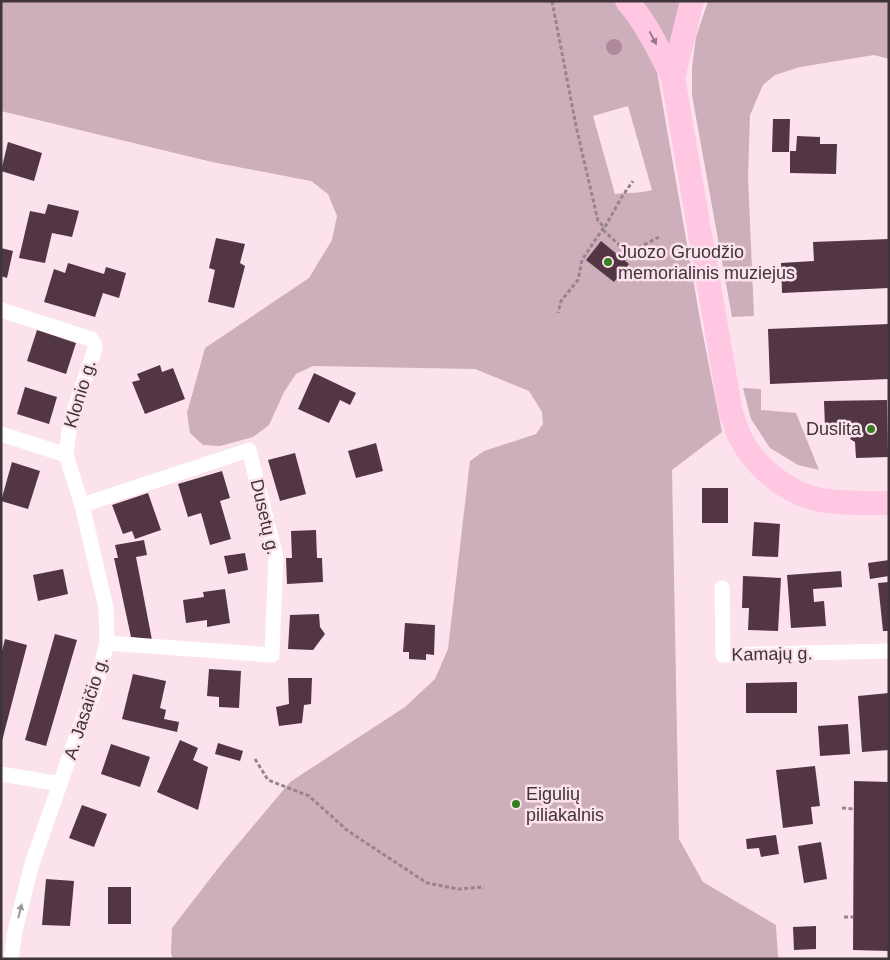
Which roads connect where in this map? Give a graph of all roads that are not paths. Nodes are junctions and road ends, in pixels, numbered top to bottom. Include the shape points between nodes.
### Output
1 (627, 1) edge
2 (692, 1) edge
3 (674, 78) junction
4 (1, 310) edge
5 (1, 434) edge
6 (66, 455) junction
7 (889, 503) edge
8 (82, 506) junction
9 (722, 588) dead end
10 (107, 643) junction
11 (889, 651) edge
12 (1, 774) edge
13 (60, 784) junction
14 (11, 959) edge

1 -> 3 main road via 650,33
2 - 3 main road
3 - 7 main road via 731,413 738,434 766,471 797,492 832,501
4 - 6 street, Klonio g. via 91,339 94,345 70,423
5 - 6 street
6 - 8 street, A. Jasaičio g.
8 - 10 street, A. Jasaičio g. via 106,608
8 - 10 street, Dusetų g. via 249,450 276,556 272,656
9 - 11 street, Kamajų g. via 723,655
10 - 13 street, A. Jasaičio g. via 94,691
12 - 13 street
14 -> 13 street, A. Jasaičio g. via 32,864

